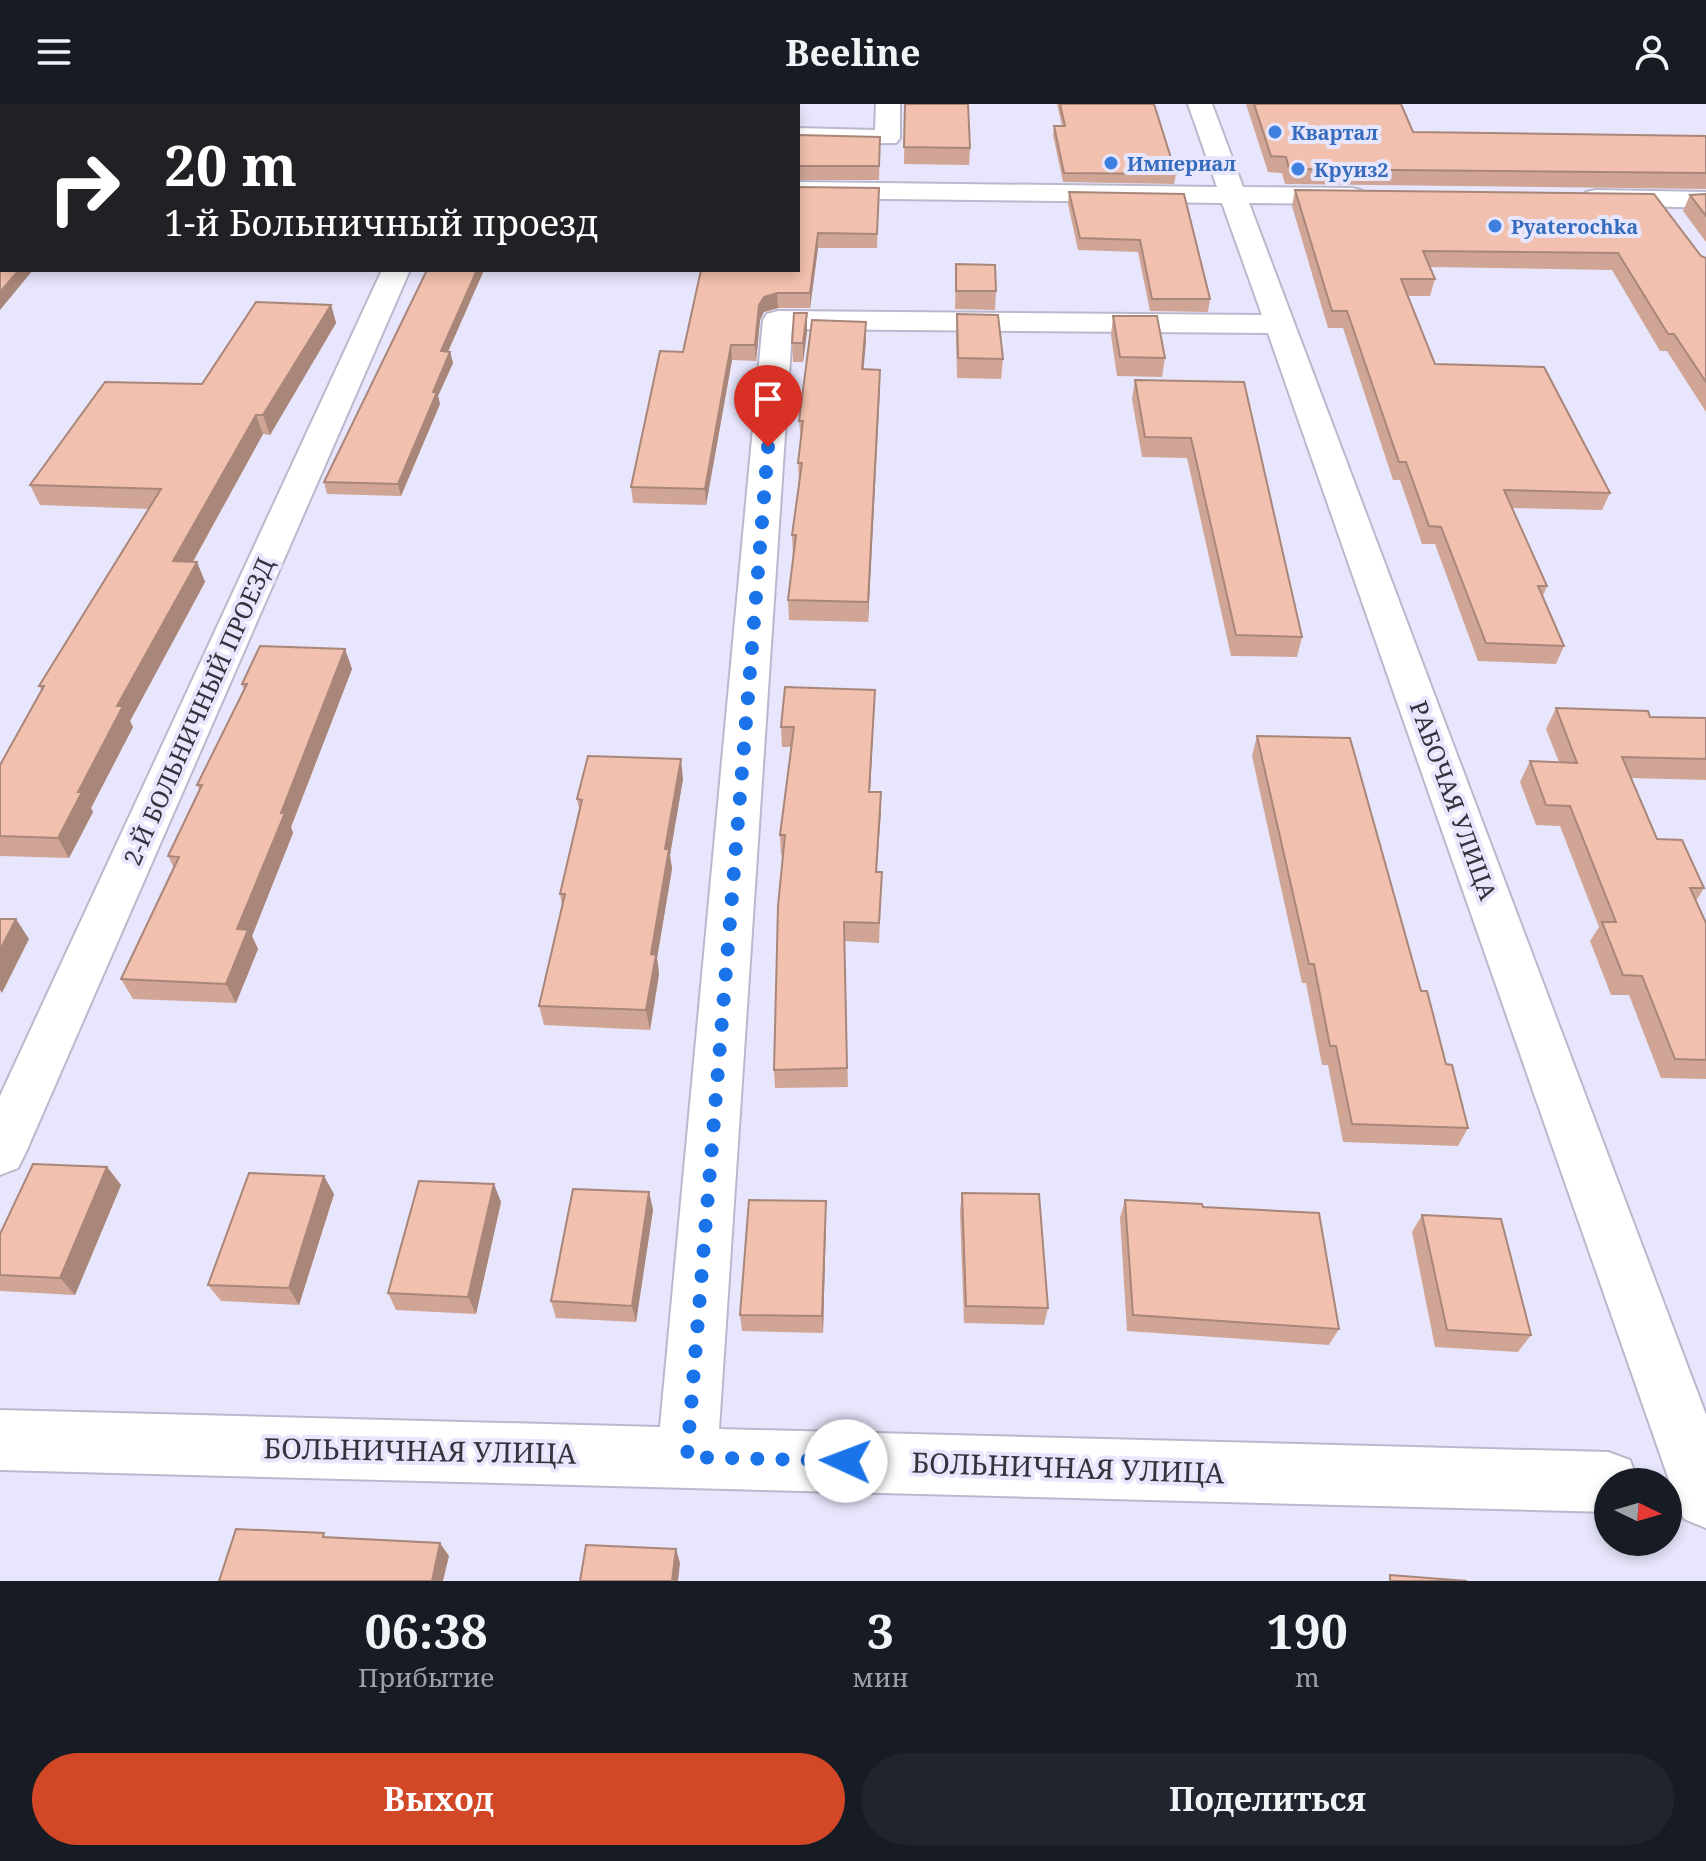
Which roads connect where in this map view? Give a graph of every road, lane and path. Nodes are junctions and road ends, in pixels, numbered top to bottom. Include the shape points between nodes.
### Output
1 (888, 104) edge
2 (1200, 104) edge
3 (800, 136) edge
4 (844, 155) edge
5 (800, 190) edge
6 (841, 190) junction
7 (1232, 195) junction
8 (1374, 196) edge
9 (1563, 198) edge
10 (1706, 200) edge
11 (395, 272) edge
12 (1281, 324) junction
13 (0, 1152) edge
14 (0, 1440) edge
15 (687, 1457) junction
16 (1594, 1482) edge
17 (1695, 1488) edge

1 - 3 street via 887,138
2 - 7 street, РАБОЧАЯ УЛИЦА
4 - 6 street
5 - 6 street
6 - 7 street
7 - 8 street
7 - 12 street, РАБОЧАЯ УЛИЦА
9 - 10 street via 1666,210
11 - 13 street, 2-Й БОЛЬНИЧНЫЙ ПРОЕЗД
12 - 15 street via 778,320
12 - 17 street, РАБОЧАЯ УЛИЦА
14 - 15 street, БОЛЬНИЧНАЯ УЛИЦА
15 - 16 street, БОЛЬНИЧНАЯ УЛИЦА

